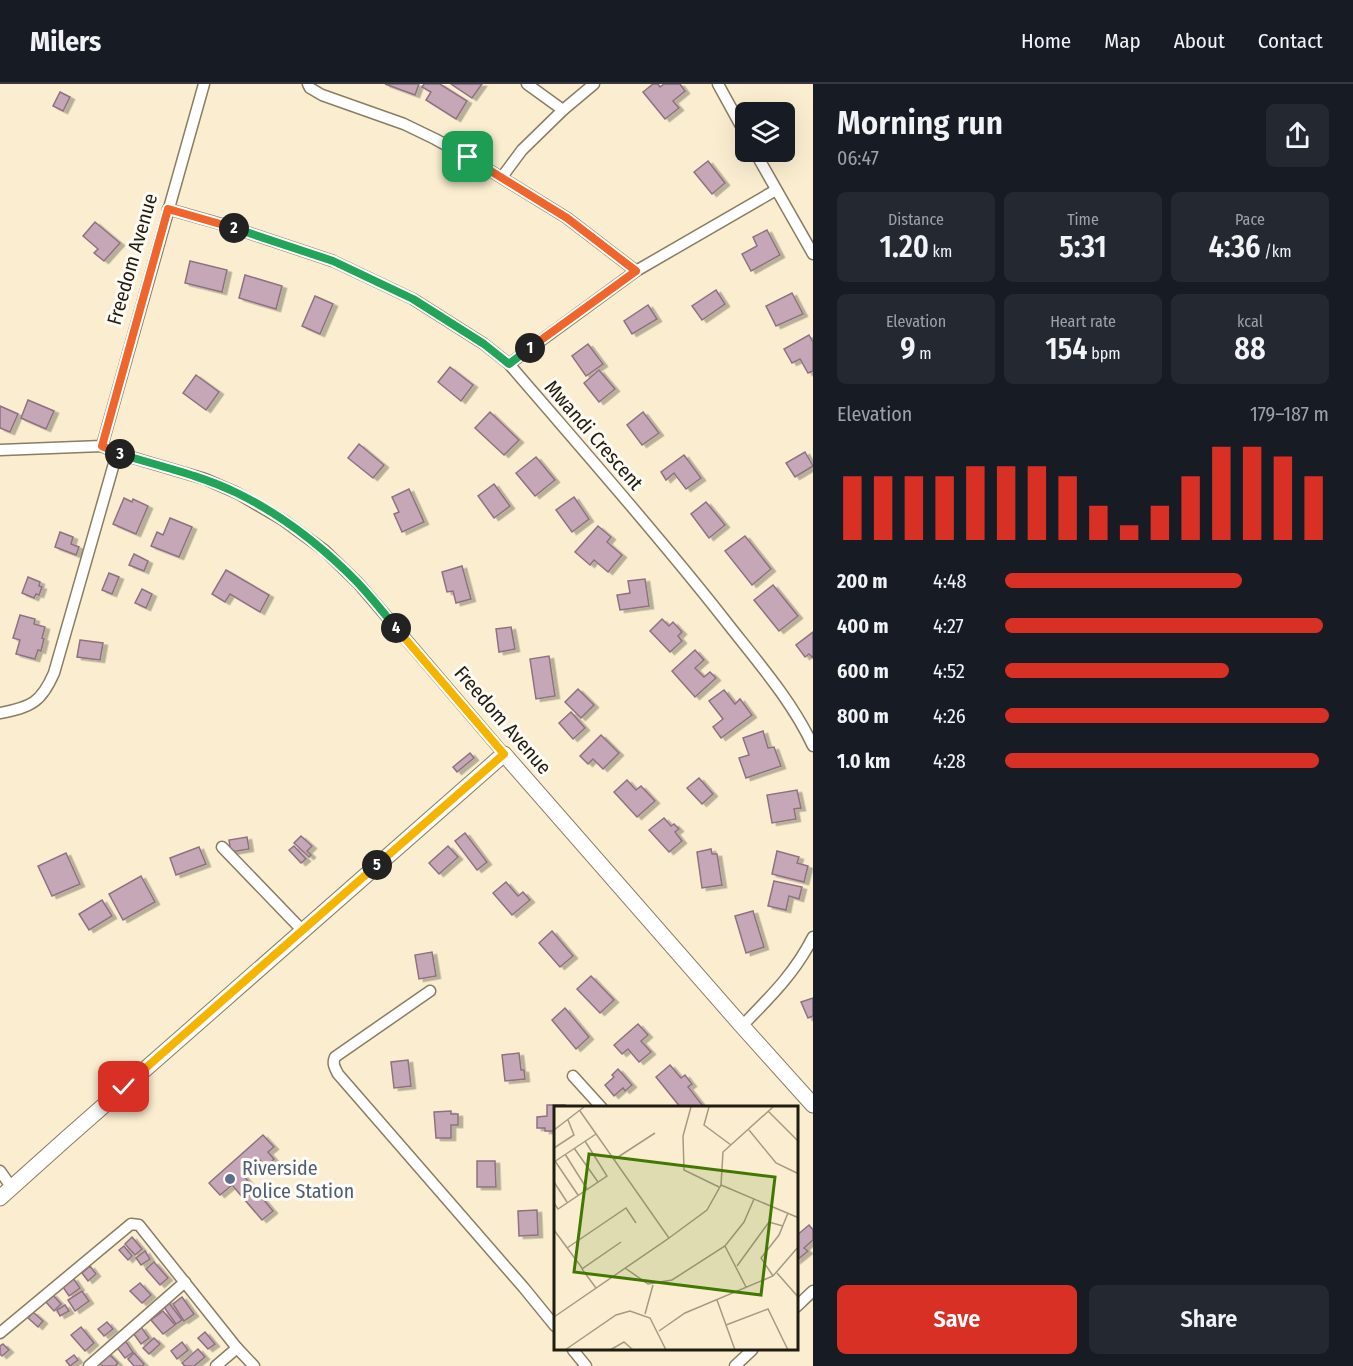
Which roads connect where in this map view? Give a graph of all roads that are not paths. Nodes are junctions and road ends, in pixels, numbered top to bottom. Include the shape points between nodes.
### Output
1 (204, 84) edge
2 (308, 84) edge
3 (527, 84) edge
4 (594, 84) edge
5 (718, 84) edge
6 (563, 110) junction
7 (735, 115) edge
8 (761, 162) edge
9 (502, 177) junction
10 (776, 190) junction
11 (168, 209) junction
12 (813, 254) edge
13 (636, 271) junction
14 (509, 364) junction
15 (102, 446) junction
16 (0, 450) edge
17 (117, 453) junction
18 (0, 713) edge
19 (813, 746) edge
20 (504, 754) junction
21 (222, 848) dead end
22 (302, 930) junction
23 (813, 937) edge
24 (430, 991) dead end
25 (742, 1026) junction
26 (573, 1076) dead end
27 (813, 1105) edge
28 (600, 1106) edge
29 (0, 1172) edge
30 (6, 1193) edge
31 (185, 1282) junction
32 (813, 1291) edge
33 (798, 1304) edge
34 (554, 1325) edge
35 (0, 1333) edge
36 (237, 1348) junction
37 (574, 1351) edge
38 (751, 1351) edge
39 (89, 1366) edge
40 (216, 1366) edge
41 (254, 1366) edge
42 (586, 1366) edge
43 (735, 1366) edge

1 - 11 street, Freedom Avenue
2 - 9 street via 322,95 404,124
3 - 6 street
4 - 6 street
5 - 7 street
6 - 9 street via 522,150
8 - 10 street
9 - 13 street via 567,218
10 - 12 street
10 - 13 street
11 - 14 street, Mwandi Crescent via 333,261 413,299
11 - 15 street, Freedom Avenue
13 - 14 street
14 - 19 street, Mwandi Crescent via 683,567 783,696
15 - 16 street, Freedom Avenue
15 - 17 street, Freedom Avenue
17 - 18 street via 49,685 32,705
17 - 20 street, Freedom Avenue via 205,479 237,493 324,550 358,583
20 - 22 main road
20 - 25 main road, Freedom Avenue
21 - 22 street
22 - 30 main road
23 - 25 street via 789,976
24 - 34 street via 335,1057 334,1068
25 - 27 main road, Freedom Avenue
26 - 28 street
29 - 30 street
31 - 35 street via 139,1225 131,1224
31 - 36 street
31 - 39 street
32 - 33 street
36 - 40 street
36 - 41 street
37 - 42 street
38 - 43 street

